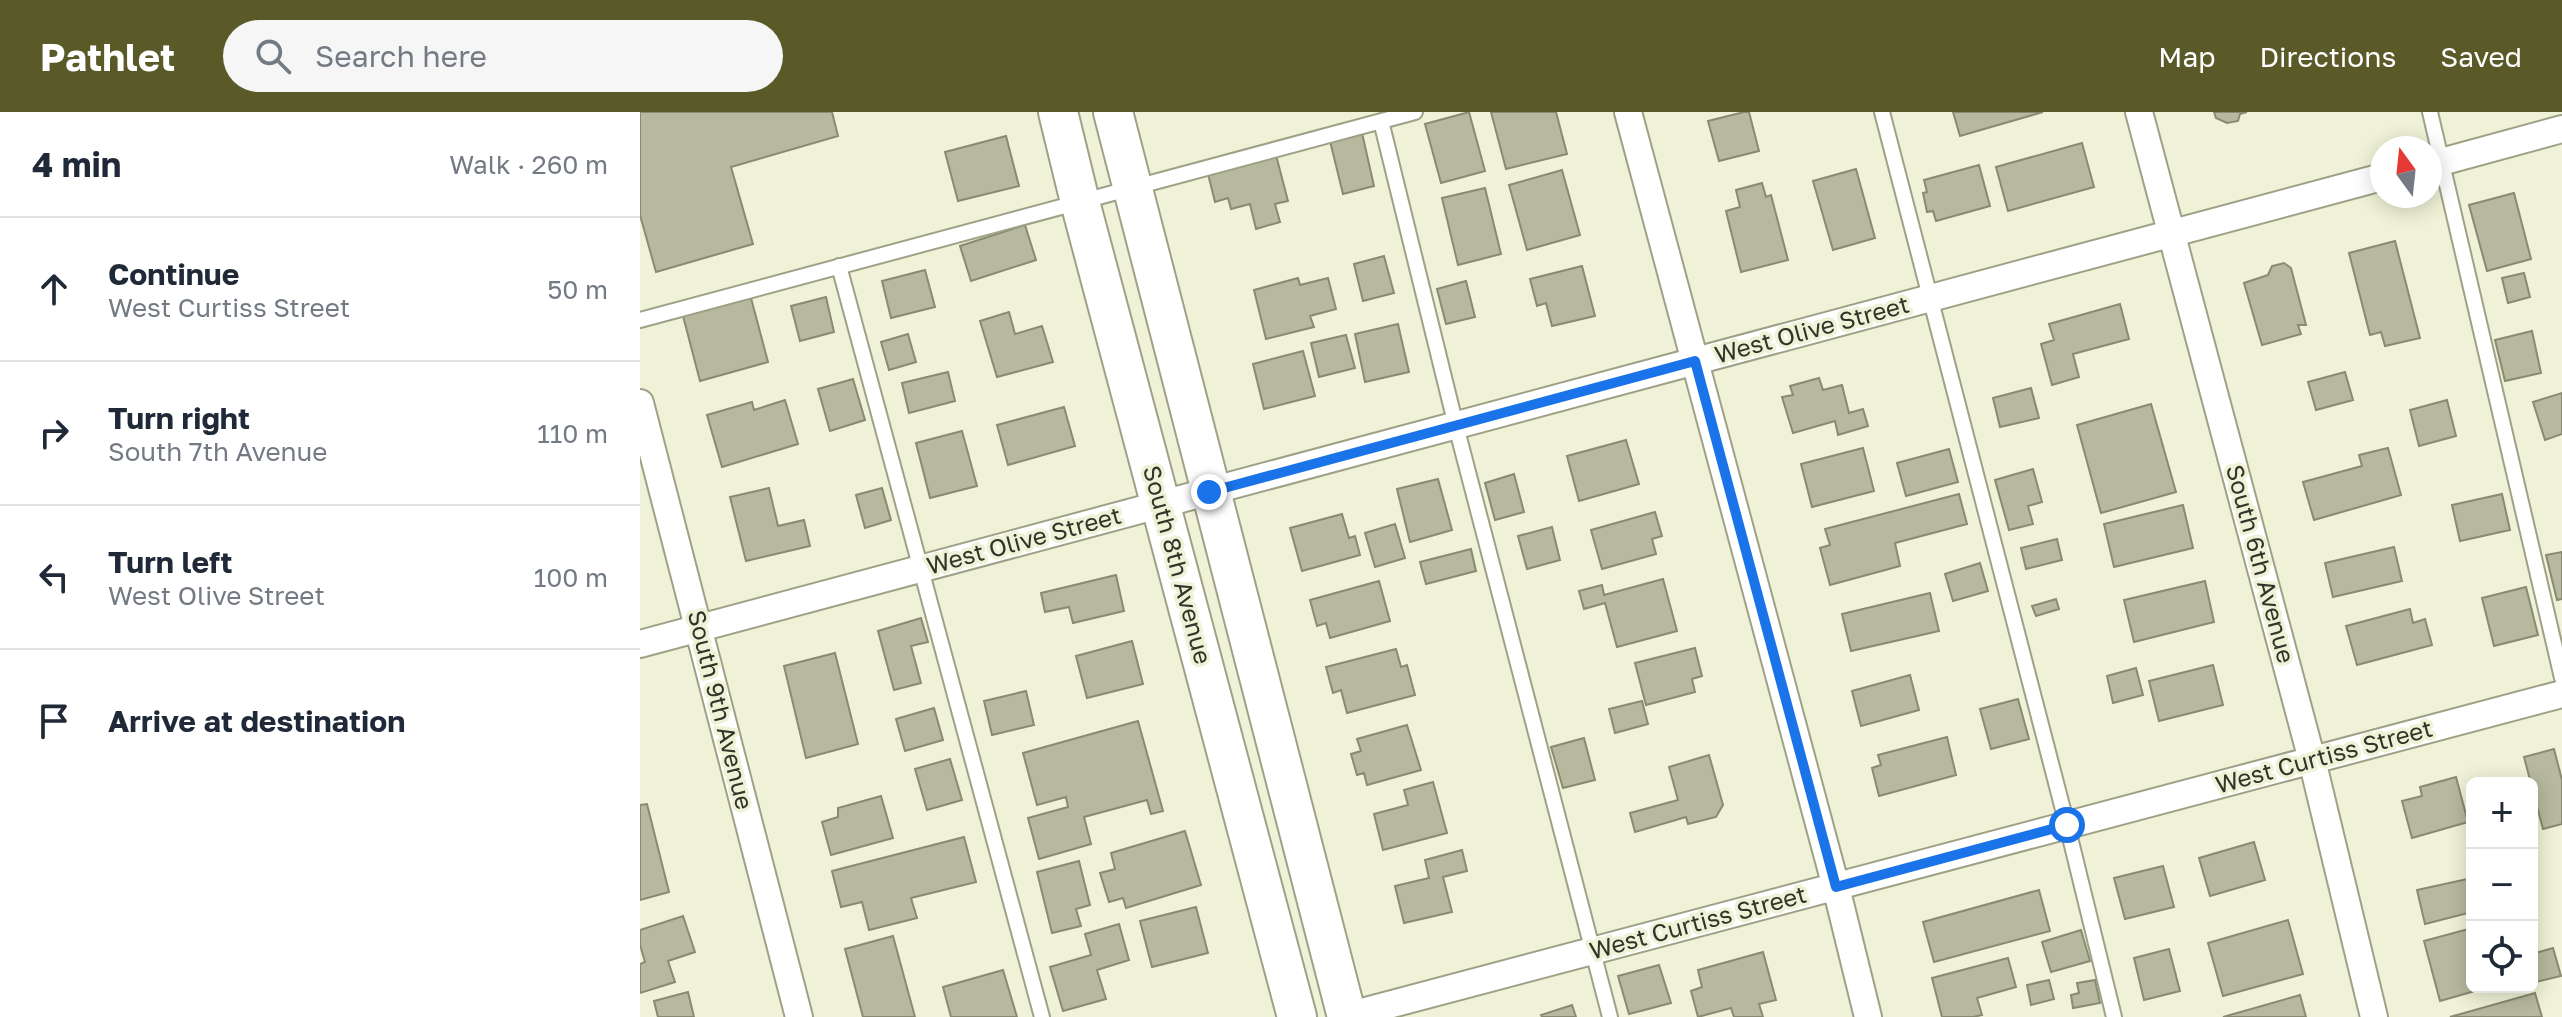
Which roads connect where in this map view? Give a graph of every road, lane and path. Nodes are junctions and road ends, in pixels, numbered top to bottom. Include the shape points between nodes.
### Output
1 (1058, 112) edge
2 (1113, 112) edge
3 (1415, 112) edge
4 (1628, 112) edge
5 (1882, 112) edge
6 (2139, 112) edge
7 (2430, 112) edge
8 (1381, 121) junction
9 (2562, 129) edge
10 (2433, 136) edge
11 (2442, 161) edge
12 (2370, 180) edge
13 (1131, 188) junction
14 (2442, 188) edge
15 (1080, 202) junction
16 (2172, 234) junction
17 (839, 266) junction
18 (1931, 298) junction
19 (640, 320) edge
20 (1695, 361) junction
21 (640, 403) edge
22 (1456, 426) junction
23 (1209, 492) junction
24 (1161, 505) junction
25 (922, 569) junction
26 (699, 628) junction
27 (640, 644) edge
28 (2562, 678) edge
29 (2562, 694) edge
30 (2312, 760) junction
31 (2067, 825) junction
32 (1836, 887) junction
33 (1593, 951) junction
34 (799, 1017) edge
35 (1042, 1017) edge
36 (1297, 1017) edge
37 (1345, 1017) edge
38 (1610, 1017) edge
39 (1868, 1017) edge
40 (2114, 1017) edge
41 (2374, 1017) edge

1 - 15 street, South 8th Avenue
2 - 13 street, South 8th Avenue
3 - 8 lane
4 - 20 street
5 - 18 lane
6 - 16 street, South 6th Avenue
7 - 10 lane
8 - 13 lane
8 - 22 lane
9 - 11 street
12 - 16 street, West Olive Street
13 - 15 lane
13 - 23 street, South 8th Avenue
14 - 28 lane
15 - 17 lane
15 - 24 street, South 8th Avenue
16 - 18 street, West Olive Street
16 - 30 street, South 6th Avenue
17 - 19 lane
17 - 25 lane
18 - 20 street, West Olive Street
18 - 31 lane
20 - 22 street, West Olive Street
20 - 32 street
21 - 26 street, South 9th Avenue
22 - 23 street, West Olive Street
22 - 33 lane
23 - 24 street, West Olive Street
23 - 37 street, South 8th Avenue
24 - 25 street, West Olive Street
24 - 36 street, South 8th Avenue
25 - 26 street, West Olive Street
25 - 35 lane
26 - 27 street, West Olive Street
26 - 34 street, South 9th Avenue
29 - 30 street, West Curtiss Street
30 - 31 street, West Curtiss Street
30 - 41 street, South 6th Avenue
31 - 32 street, West Curtiss Street
31 - 40 lane
32 - 33 street, West Curtiss Street
32 - 39 street
33 - 37 street, West Curtiss Street
33 - 38 lane

